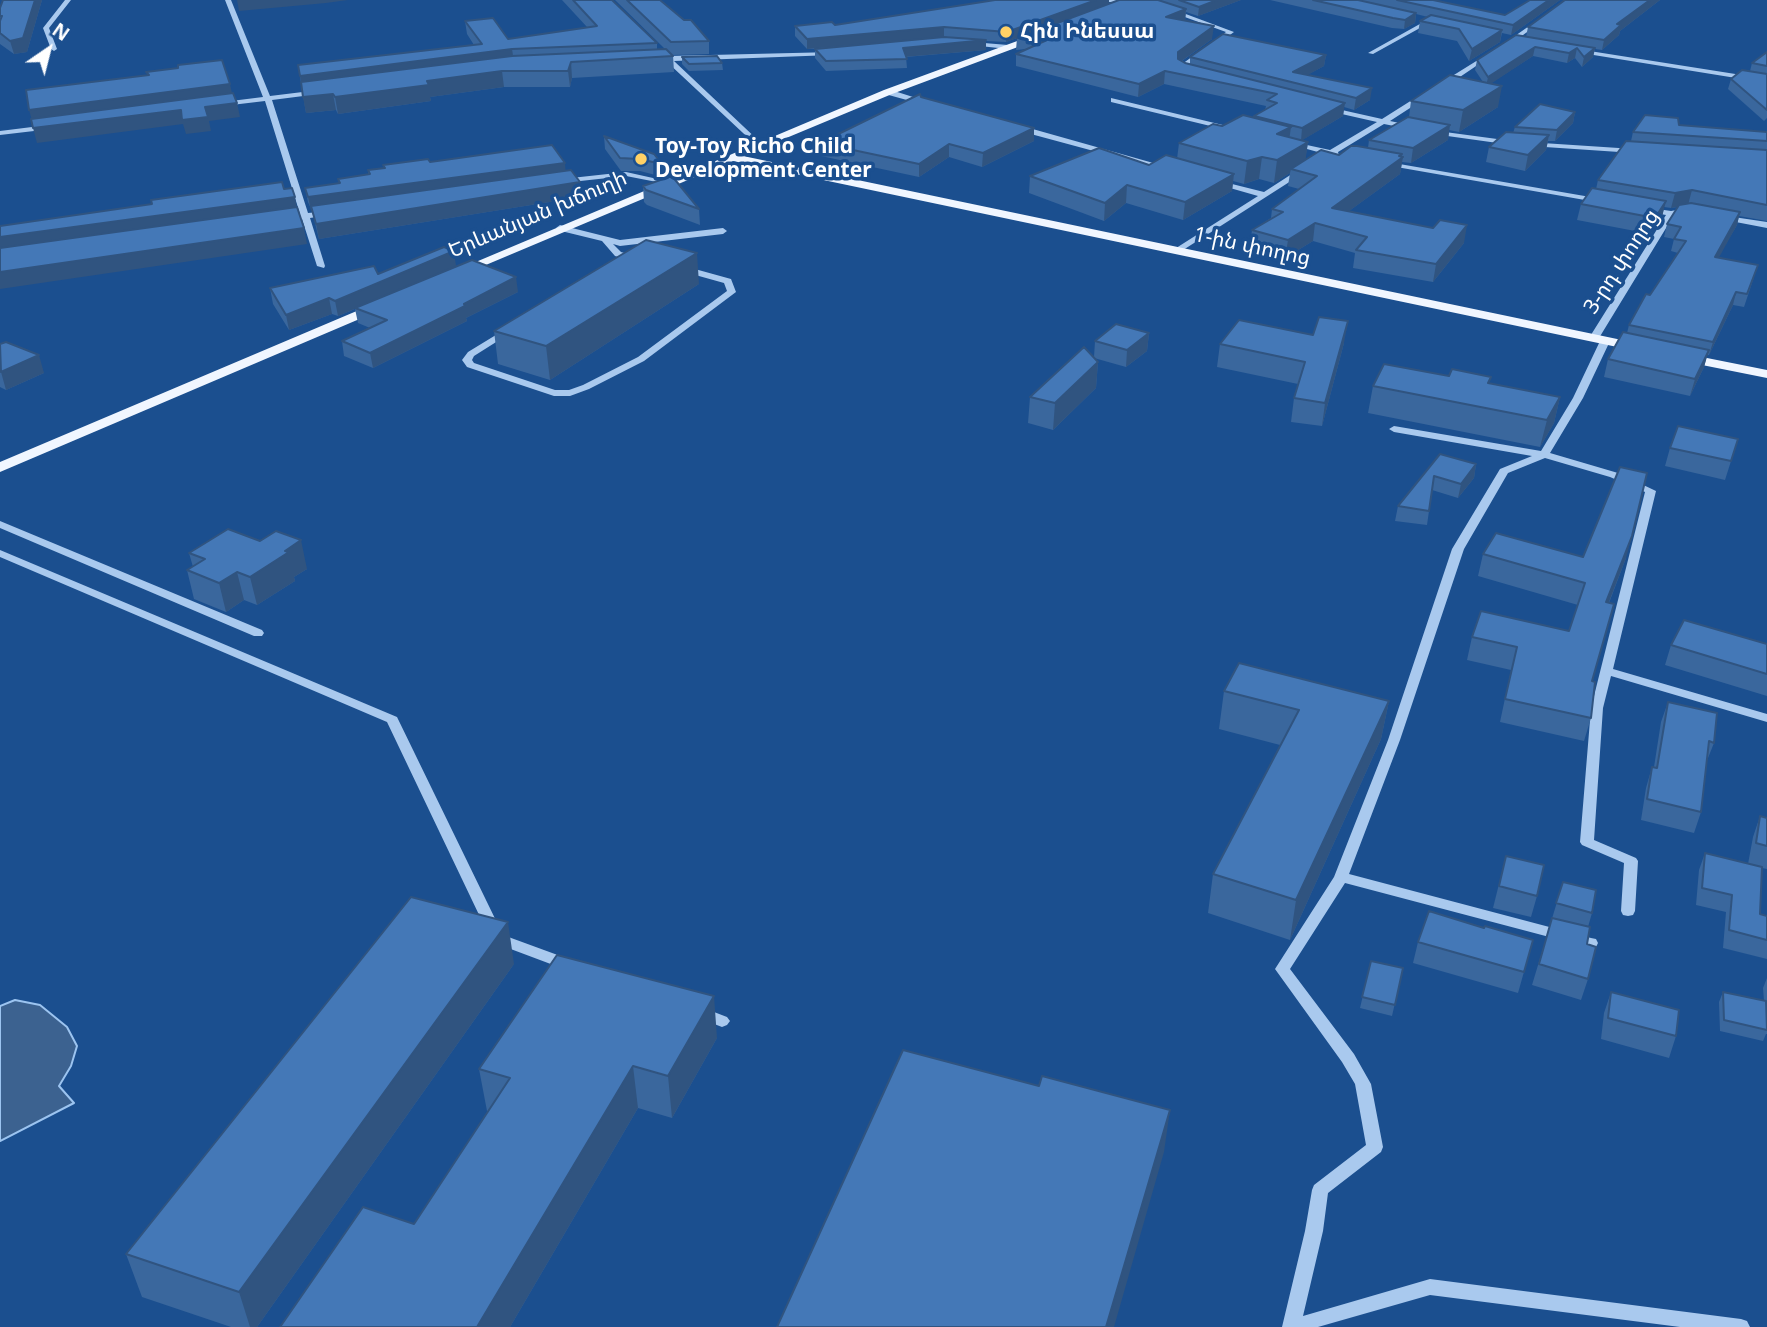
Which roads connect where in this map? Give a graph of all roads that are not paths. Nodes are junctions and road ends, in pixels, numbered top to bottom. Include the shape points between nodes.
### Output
1 (68, 0) edge
2 (1109, 0) edge
3 (229, 1) edge
4 (239, 1) edge
5 (1140, 1) edge
6 (1168, 10) edge
7 (1100, 13) edge
8 (1547, 16) edge
9 (1415, 19) edge
10 (1427, 22) junction
11 (1437, 25) edge
12 (1054, 30) edge
13 (1500, 37) edge
14 (1513, 40) junction
15 (1527, 42) edge
16 (969, 44) edge
17 (1008, 47) junction
18 (657, 48) edge
19 (54, 49) dead end
20 (1567, 49) edge
21 (844, 52) edge
22 (1371, 53) dead end
23 (667, 58) junction
24 (642, 60) edge
25 (1200, 75) edge
26 (1767, 82) edge
27 (1442, 85) edge
28 (323, 92) edge
29 (888, 92) junction
30 (1430, 92) edge
31 (268, 99) junction
32 (1114, 100) dead end
33 (1318, 105) edge
34 (214, 106) edge
35 (939, 106) edge
36 (1383, 122) junction
37 (54, 126) edge
38 (1015, 127) edge
39 (1236, 130) edge
40 (0, 133) edge
41 (1290, 144) edge
42 (758, 145) junction
43 (1644, 152) edge
44 (1331, 153) junction
45 (1344, 156) edge
46 (730, 157) junction
47 (1322, 159) edge
48 (1371, 161) edge
49 (1311, 166) edge
50 (1173, 170) edge
51 (1212, 181) edge
52 (555, 182) edge
53 (667, 183) junction
54 (1265, 195) junction
55 (1616, 204) edge
56 (1630, 206) edge
57 (333, 212) edge
58 (1701, 212) edge
59 (1671, 213) junction
60 (1714, 215) edge
61 (305, 216) junction
62 (278, 220) edge
63 (1767, 225) edge
64 (560, 228) junction
65 (723, 231) dead end
66 (606, 241) junction
67 (1177, 250) junction
68 (624, 256) junction
69 (650, 262) edge
70 (612, 264) edge
71 (321, 266) dead end
72 (675, 267) edge
73 (446, 277) edge
74 (395, 299) edge
75 (518, 324) edge
76 (1599, 340) junction
77 (1767, 374) edge
78 (1394, 429) dead end
79 (1544, 455) junction
80 (0, 467) edge
81 (0, 524) edge
82 (0, 553) edge
83 (258, 633) dead end
84 (1607, 671) junction
85 (1767, 718) edge
86 (1341, 877) junction
87 (1628, 911) dead end
88 (1591, 943) edge
89 (584, 970) edge
90 (684, 1007) edge
91 (722, 1021) dead end
92 (1291, 1327) edge
93 (1741, 1327) edge

1 - 19 street via 46,28
2 - 5 street
3 - 4 street
3 - 31 street
5 - 7 main road
6 - 25 street via 1231,32 1180,68
8 - 14 street
9 - 10 street
10 - 11 street
10 - 22 street
12 - 17 main road, Երևանյան խճուղի
13 - 14 street
14 - 15 street
14 - 27 street
16 - 17 street
17 - 29 main road, Երևանյան խճուղի
18 - 23 street
20 - 26 street
21 - 23 street
23 - 24 street
23 - 42 street
28 - 31 street
29 - 35 street
29 - 42 main road, Երևանյան խճուղի
30 - 36 street
31 - 34 street
31 - 61 street
32 - 39 street
33 - 36 street
36 - 43 street via 1507,142
36 - 44 street
37 - 40 street
38 - 50 street
41 - 44 street
42 - 46 main road, Երևանյան խճուղի
44 - 45 street
44 - 47 street
46 - 53 main road, Երևանյան խճուղի
46 - 67 main road, 1-ին փողոց
48 - 55 street
49 - 54 street
51 - 54 street
52 - 53 street via 625,174
53 - 64 main road, Երևանյան խճուղի
54 - 67 street
56 - 59 street
57 - 61 street
58 - 59 street, 3-րդ փողոց
59 - 76 street, 3-րդ փողոց
60 - 63 street
61 - 62 street
61 - 71 street
64 - 66 street
64 - 73 main road, Երևանյան խճուղի
65 - 66 street
66 - 68 street
67 - 76 main road, 1-ին փողոց
68 - 69 street
68 - 70 street
72 - 75 street via 728,281 732,292 641,359 570,393 554,393 470,365 471,354
74 - 80 main road
76 - 77 main road, 1-ին փողոց
76 - 79 street, 3-րդ փողոց via 1578,398
78 - 79 street
79 - 84 street via 1651,491
79 - 86 street via 1504,471 1458,549 1394,740
81 - 83 street
82 - 89 street via 393,720 497,938
84 - 85 street
84 - 87 street via 1597,708 1587,842 1631,861
86 - 88 street
86 - 92 street via 1282,969 1363,1084 1375,1147 1320,1189
90 - 91 street
92 - 93 street via 1430,1287

